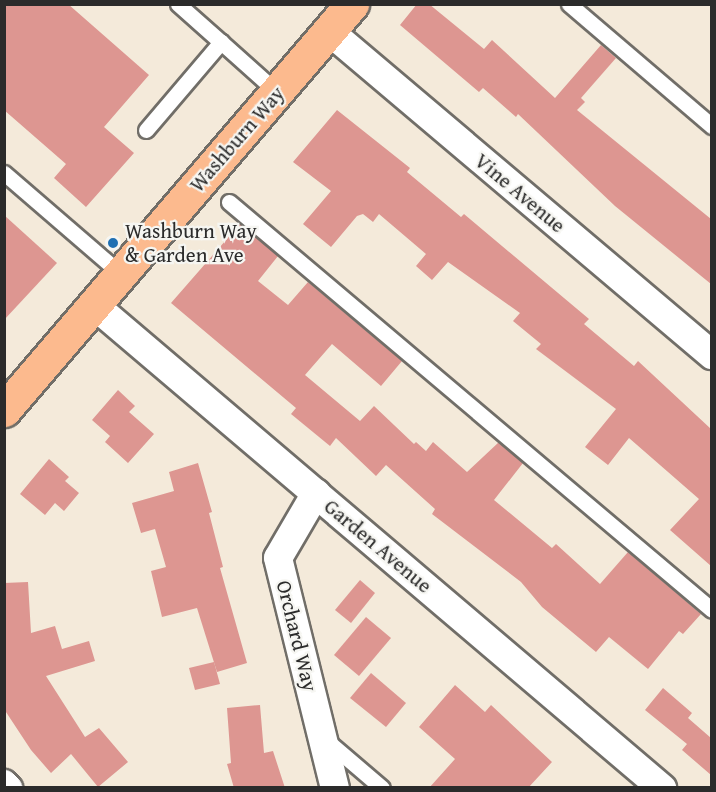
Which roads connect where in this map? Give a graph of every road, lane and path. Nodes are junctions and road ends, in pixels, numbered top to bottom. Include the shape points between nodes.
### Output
1 (178, 4) edge
2 (352, 4) edge
3 (570, 4) edge
4 (329, 31) junction
5 (220, 42) junction
6 (277, 92) junction
7 (711, 126) edge
8 (146, 130) dead end
9 (4, 173) edge
10 (229, 202) dead end
11 (121, 274) junction
12 (94, 305) junction
13 (711, 355) edge
14 (4, 410) edge
15 (316, 493) junction
16 (711, 610) edge
17 (323, 739) junction
18 (4, 784) edge
19 (8, 788) edge
20 (335, 788) edge
21 (382, 788) edge
22 (662, 788) edge

1 - 5 lane
2 - 4 main road, Washburn Way
3 - 7 lane
4 - 6 main road, Washburn Way
4 - 13 street, Vine Avenue
5 - 6 lane
5 - 8 lane
6 - 11 main road, Washburn Way
9 - 11 lane
10 - 16 lane
11 - 12 main road, Washburn Way
12 - 14 main road, Washburn Way
12 - 15 street, Garden Avenue
15 - 17 street, Orchard Way via 278,558
15 - 22 street, Garden Avenue
17 - 20 street, Orchard Way
17 - 21 lane
18 - 19 street

